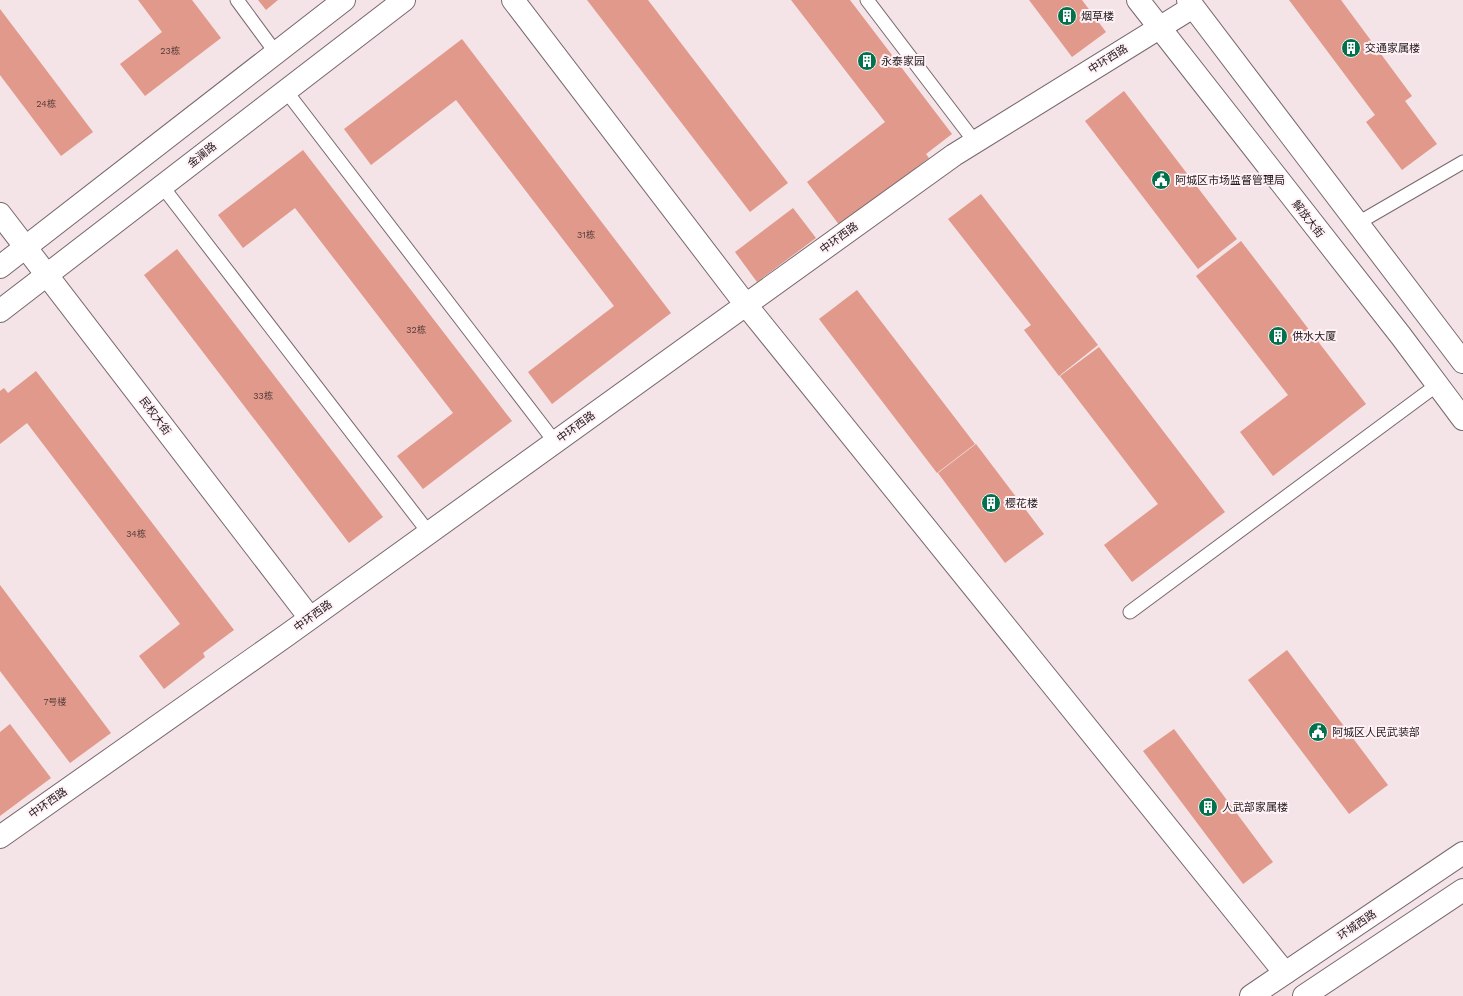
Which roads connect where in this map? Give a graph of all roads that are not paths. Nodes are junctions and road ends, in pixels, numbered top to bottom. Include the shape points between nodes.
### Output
1 (237, 0) edge
2 (344, 0) edge
3 (404, 0) edge
4 (512, 0) edge
5 (867, 0) edge
6 (1138, 0) edge
7 (1196, 2) edge
8 (1158, 28) junction
9 (276, 53) junction
10 (286, 91) junction
11 (975, 142) junction
12 (1463, 162) edge
13 (162, 186) junction
14 (0, 214) edge
15 (1358, 224) junction
16 (26, 247) junction
17 (0, 267) edge
18 (47, 274) junction
19 (746, 305) junction
20 (0, 311) edge
21 (1463, 362) edge
22 (1437, 384) junction
23 (1463, 419) edge
24 (555, 442) junction
25 (429, 533) junction
26 (1130, 612) dead end
27 (310, 618) junction
28 (0, 837) edge
29 (1463, 853) edge
30 (1463, 890) edge
31 (1285, 973) junction
32 (1251, 996) edge
33 (1304, 996) edge

1 - 9 lane
2 - 9 street
3 - 10 street, 金澜路
4 - 19 street
5 - 11 lane
6 - 8 street, 解放大街
7 - 8 street, 中环西路
7 - 15 street
8 - 11 street, 中环西路
8 - 22 street, 解放大街
9 - 16 street
10 - 13 street, 金澜路
10 - 24 lane
11 - 19 street, 中环西路
12 - 15 lane
13 - 18 street, 金澜路
13 - 25 lane
14 - 16 street, 民权大街
15 - 21 street
16 - 17 street
16 - 18 street, 民权大街
18 - 20 street, 金澜路
18 - 27 street, 民权大街
19 - 24 street, 中环西路
19 - 31 street
22 - 23 street, 解放大街
22 - 26 lane
24 - 25 street, 中环西路
25 - 27 street, 中环西路
27 - 28 street, 中环西路
29 - 31 street, 环城西路
30 - 33 street
31 - 32 street, 环城西路

